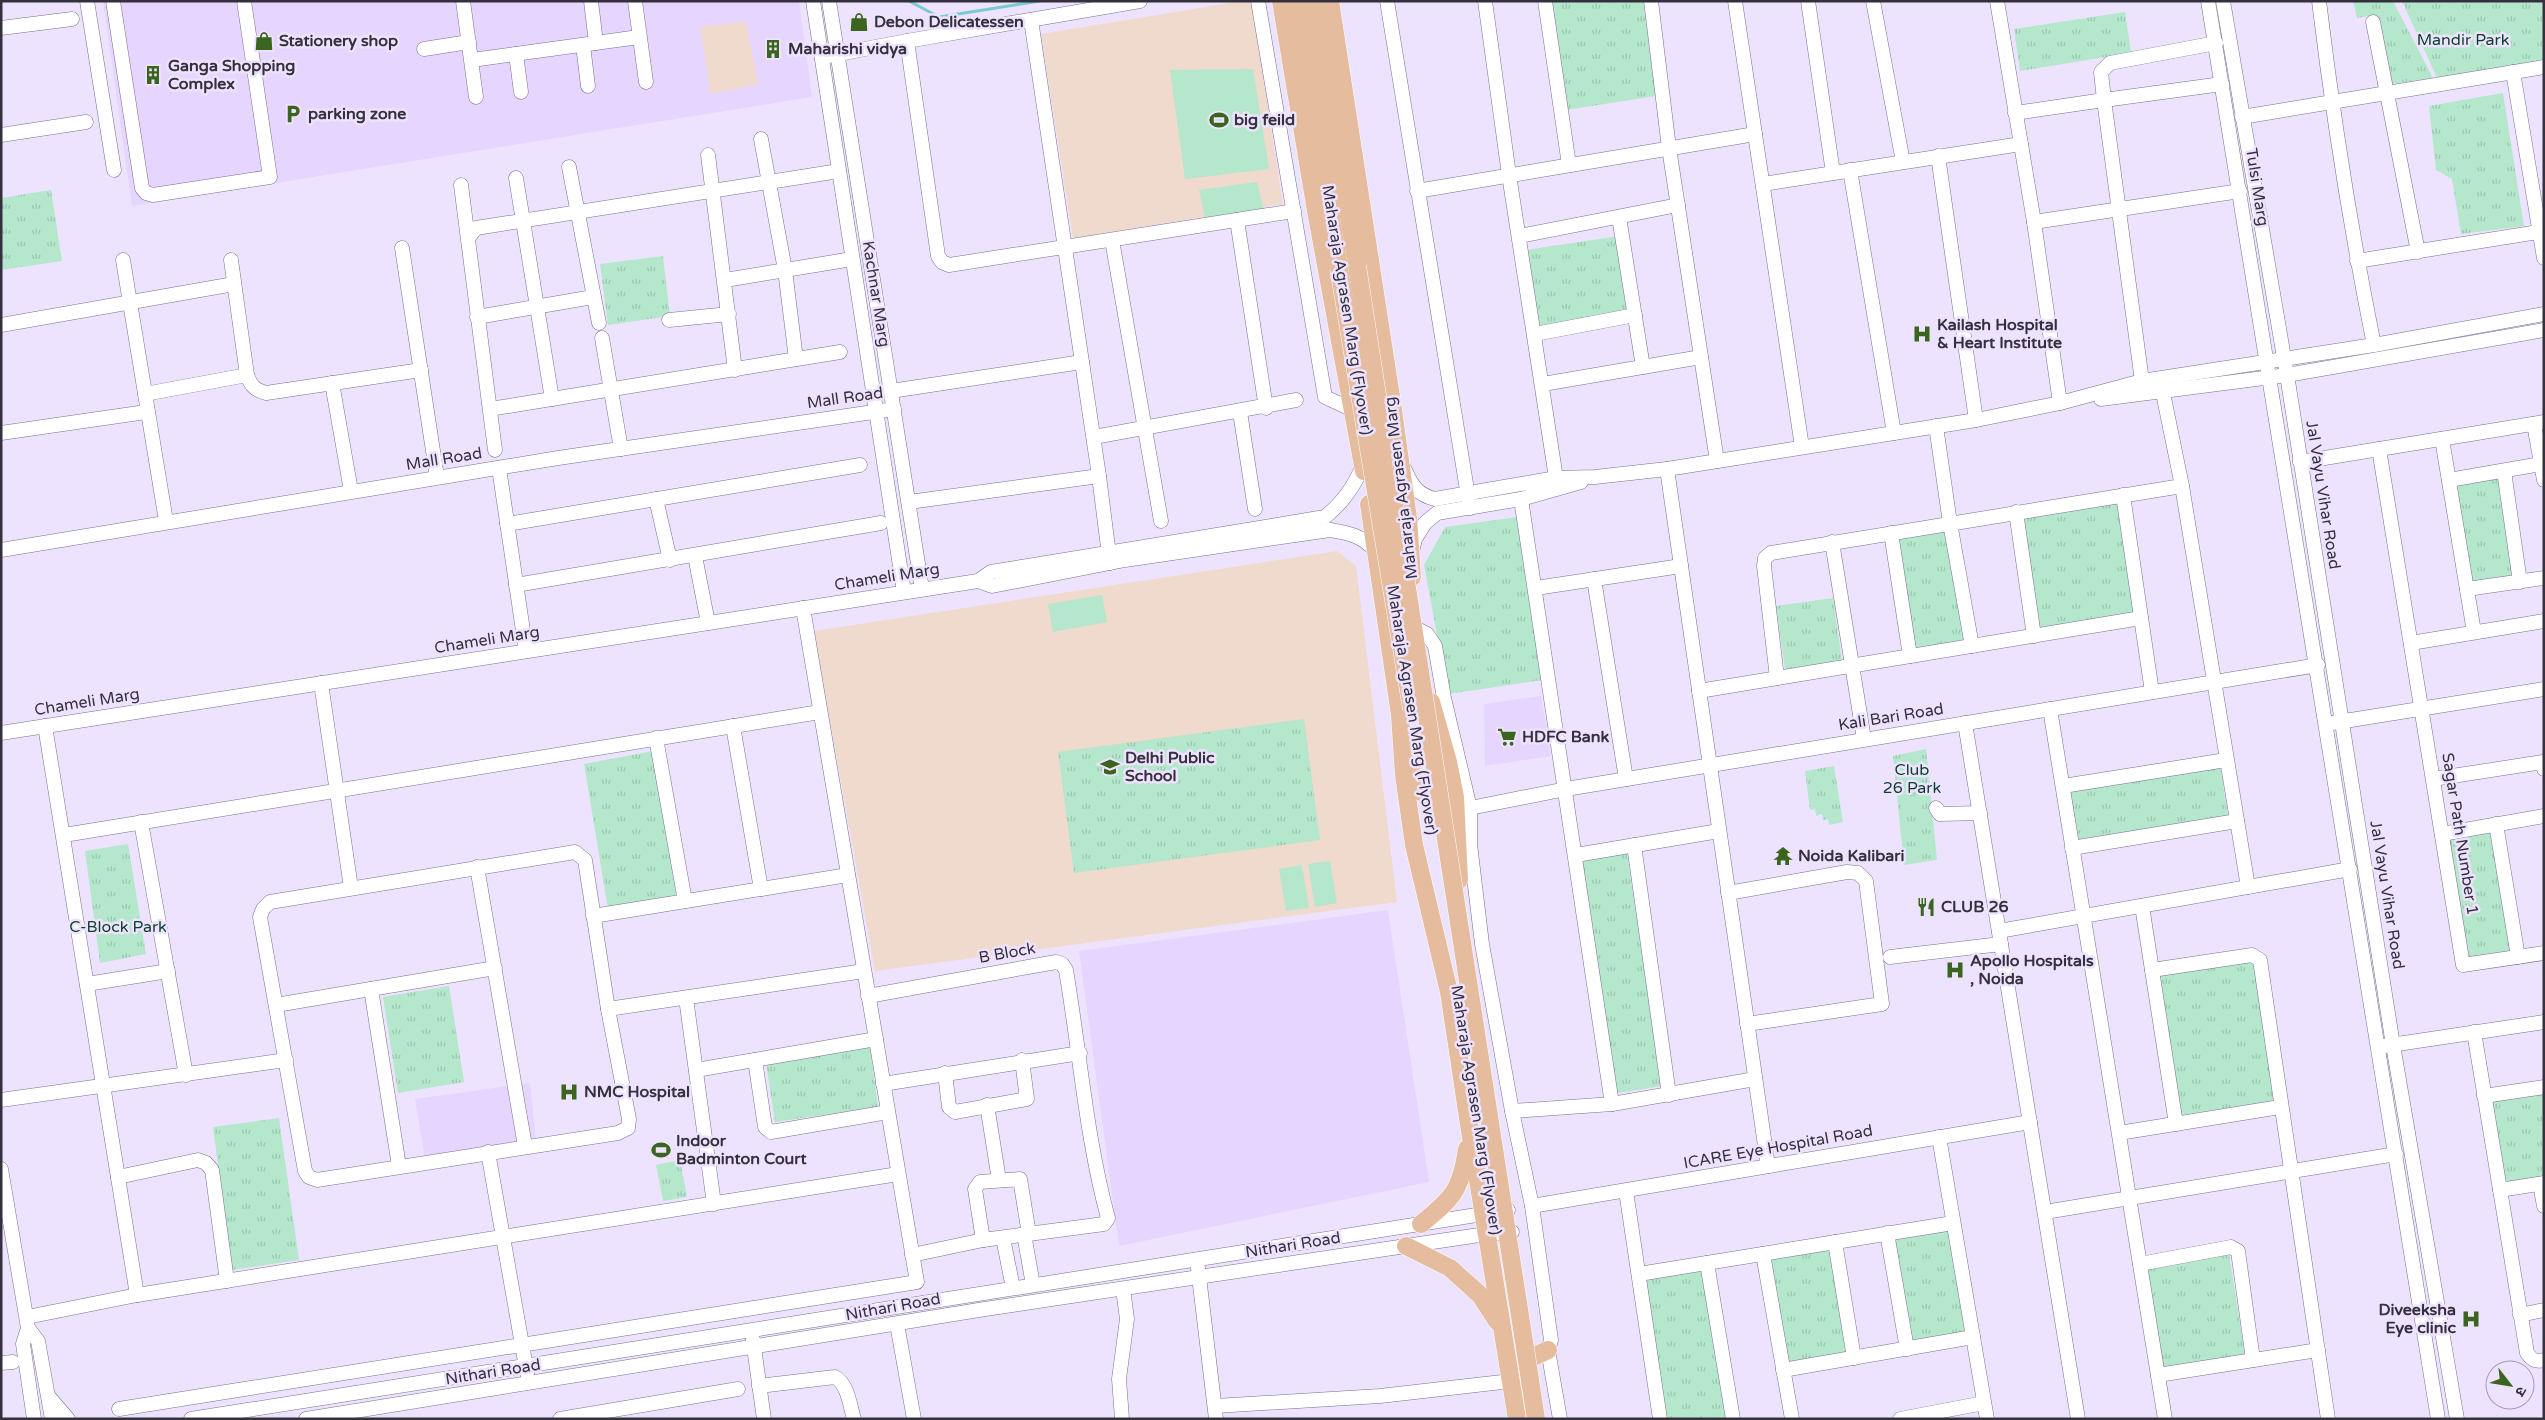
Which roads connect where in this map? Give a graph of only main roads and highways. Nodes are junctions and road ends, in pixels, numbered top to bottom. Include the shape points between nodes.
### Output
1 (1281, 1) edge
2 (1298, 1) edge
3 (1314, 1) edge
4 (1330, 1) edge
5 (1400, 715) junction
6 (1438, 727) junction
7 (1460, 899) junction
8 (1429, 907) junction
9 (1470, 1131) junction
10 (1421, 1224) road end
11 (1406, 1246) road end
12 (1502, 1328) junction
13 (1548, 1350) road end
14 (1531, 1358) junction
15 (1517, 1419) edge
16 (1524, 1419) edge
17 (1536, 1419) edge
18 (1541, 1419) edge

1 - 5 main road, Maharaja Agrasen Marg via 1363,465
2 - 16 main road, Maharaja Agrasen Marg (Flyover), bridge
3 - 17 main road, Maharaja Agrasen Marg (Flyover), bridge
4 - 6 main road, Maharaja Agrasen Marg via 1392,403 1417,628 1432,711
5 - 6 main road via 1416,788 1422,794 1432,796 1441,790 1442,785 1434,741
5 - 8 main road, Maharaja Agrasen Marg via 1414,845
6 - 7 main road, Maharaja Agrasen Marg via 1455,797
7 - 8 main road via 1450,912 1440,915
7 - 14 main road, Maharaja Agrasen Marg via 1460,922
8 - 9 main road, Maharaja Agrasen Marg via 1449,992
9 - 10 main road via 1464,1171 1450,1200
9 - 12 main road, Maharaja Agrasen Marg
11 - 12 main road via 1456,1273 1480,1295
12 - 15 main road, Maharaja Agrasen Marg
13 - 14 main road
14 - 18 main road, Maharaja Agrasen Marg

